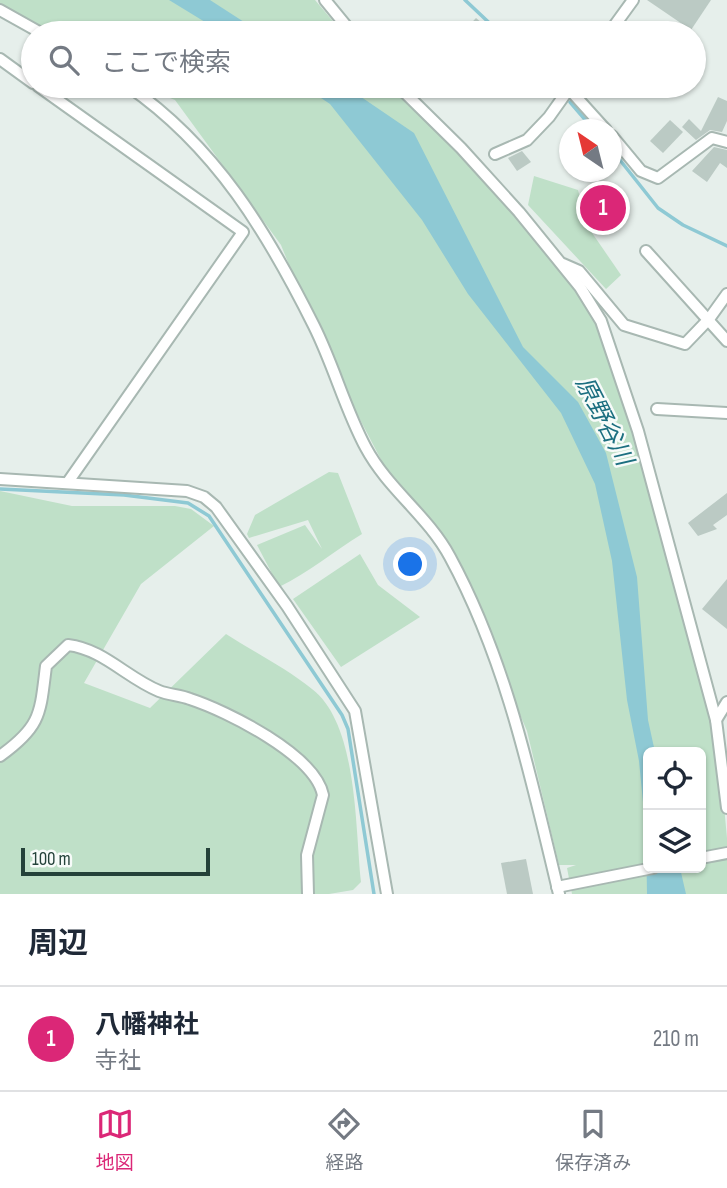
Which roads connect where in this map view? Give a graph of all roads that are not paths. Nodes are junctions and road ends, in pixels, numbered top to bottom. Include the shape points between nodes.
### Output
1 (328, 0) edge
2 (633, 0) edge
3 (0, 10) edge
4 (342, 21) edge
5 (618, 21) edge
6 (21, 22) edge
7 (0, 59) edge
8 (21, 74) edge
9 (55, 98) edge
10 (144, 98) edge
11 (410, 98) edge
12 (561, 98) edge
13 (579, 98) edge
14 (597, 119) edge
15 (727, 142) edge
16 (622, 149) edge
17 (495, 153) dead end
18 (646, 251) dead end
19 (561, 263) junction
20 (727, 293) edge
21 (709, 319) junction
22 (727, 341) edge
23 (657, 410) dead end
24 (727, 413) edge
25 (0, 479) edge
26 (68, 482) junction
27 (727, 702) edge
28 (716, 720) junction
29 (0, 756) edge
30 (725, 770) edge
31 (727, 808) edge
32 (643, 870) edge
33 (558, 891) edge
34 (308, 894) edge
35 (387, 894) edge

1 - 4 street
2 - 5 street
3 - 6 street
7 - 8 street
9 - 26 street via 243,232
10 - 33 street via 200,145 253,216 314,326 367,450 398,494 434,530 449,556 477,612 513,713
11 - 19 street via 461,148
12 - 17 street via 527,140
13 - 14 street
15 - 16 street via 712,138 658,178 641,171
18 - 21 street
19 - 21 street via 579,271 624,325 685,344
19 - 28 street via 594,310 615,355
20 - 21 street
21 - 22 street
23 - 24 street
25 - 26 street
26 - 35 street via 187,491 204,497 224,516 355,711
27 - 28 street
28 - 30 street
29 - 34 street via 37,721 44,700 46,666 68,645 86,647 159,691 191,699 253,729 309,772 323,795 307,856
30 - 31 street
32 - 33 street

